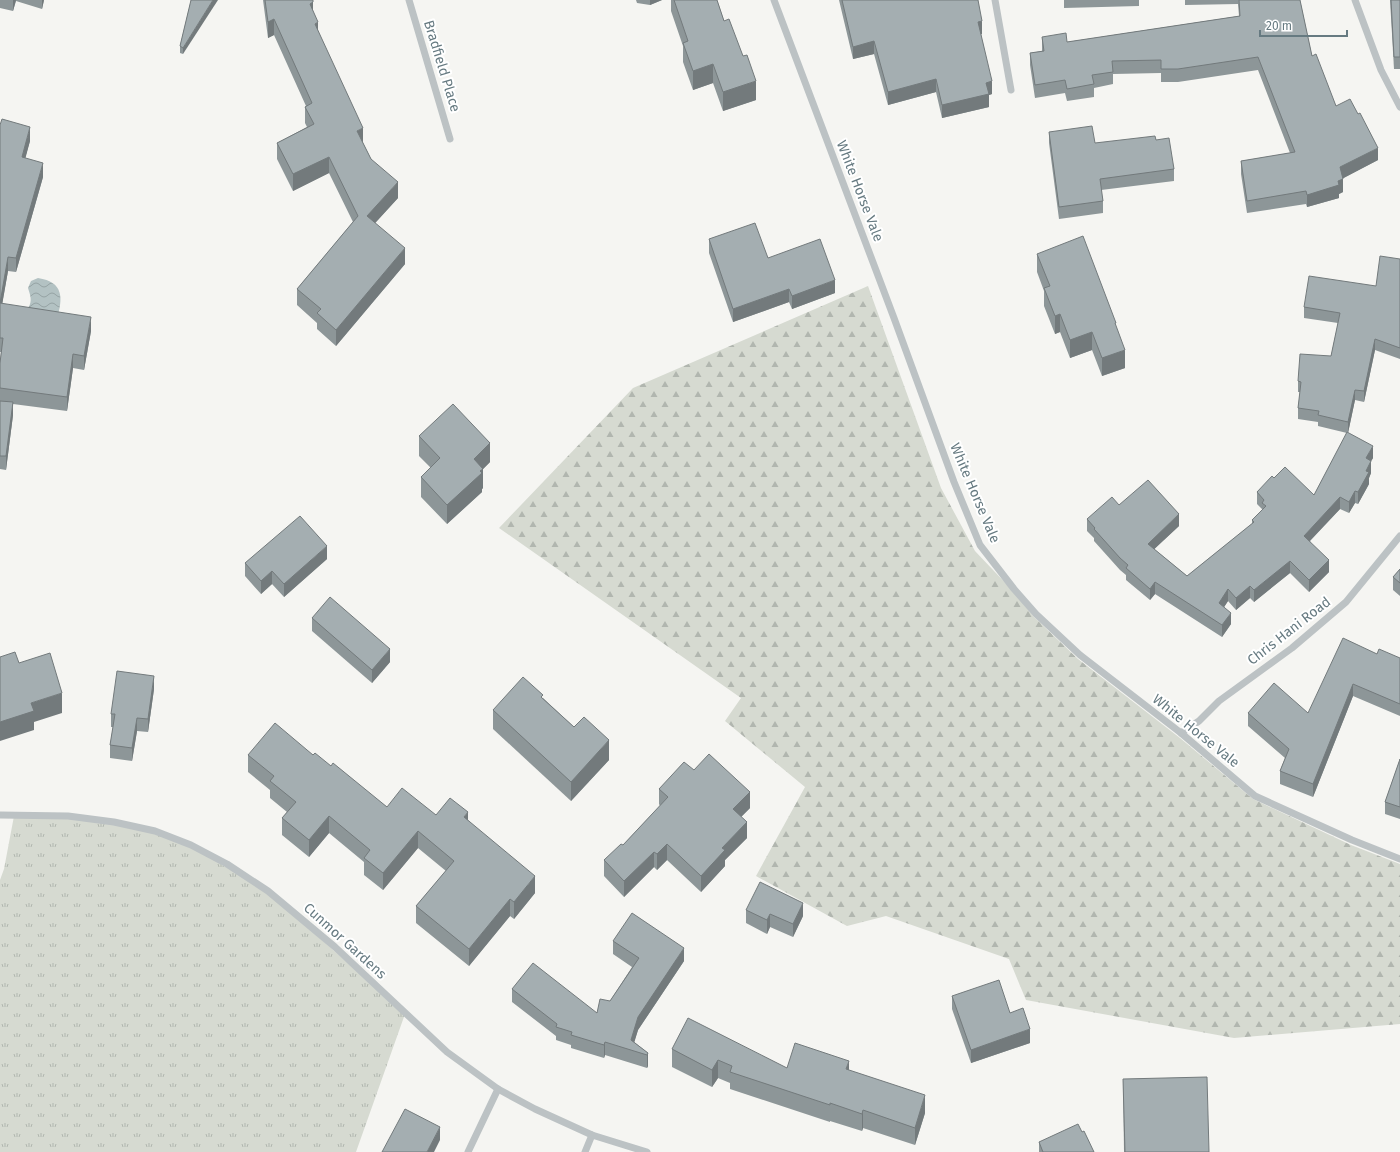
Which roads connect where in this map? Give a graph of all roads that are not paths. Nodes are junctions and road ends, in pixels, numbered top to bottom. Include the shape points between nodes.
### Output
1 (409, 0) edge
2 (774, 0) edge
3 (995, 0) edge
4 (1355, 0) edge
5 (1011, 90) dead end
6 (1400, 107) edge
7 (450, 139) dead end
8 (1400, 536) edge
9 (1181, 733) junction
10 (0, 815) edge
11 (1400, 859) edge
12 (498, 1089) junction
13 (592, 1135) junction
14 (468, 1152) edge
15 (585, 1152) edge
16 (647, 1152) edge

1 - 7 street, Bradfield Place
2 - 9 street, White Horse Vale via 954,482 980,545 1036,614 1080,656
3 - 5 street
4 - 6 street via 1381,70
8 - 9 street, Chris Hani Road via 1346,602 1292,648 1219,701 1199,721
9 - 11 street, White Horse Vale via 1255,796
10 - 12 street, Cunmor Gardens via 68,816 114,822 155,831 191,845 227,864 268,891 335,947 447,1052
12 - 13 street, Cunmor Gardens
12 - 14 street
13 - 15 street
13 - 16 street, Cunmor Gardens

